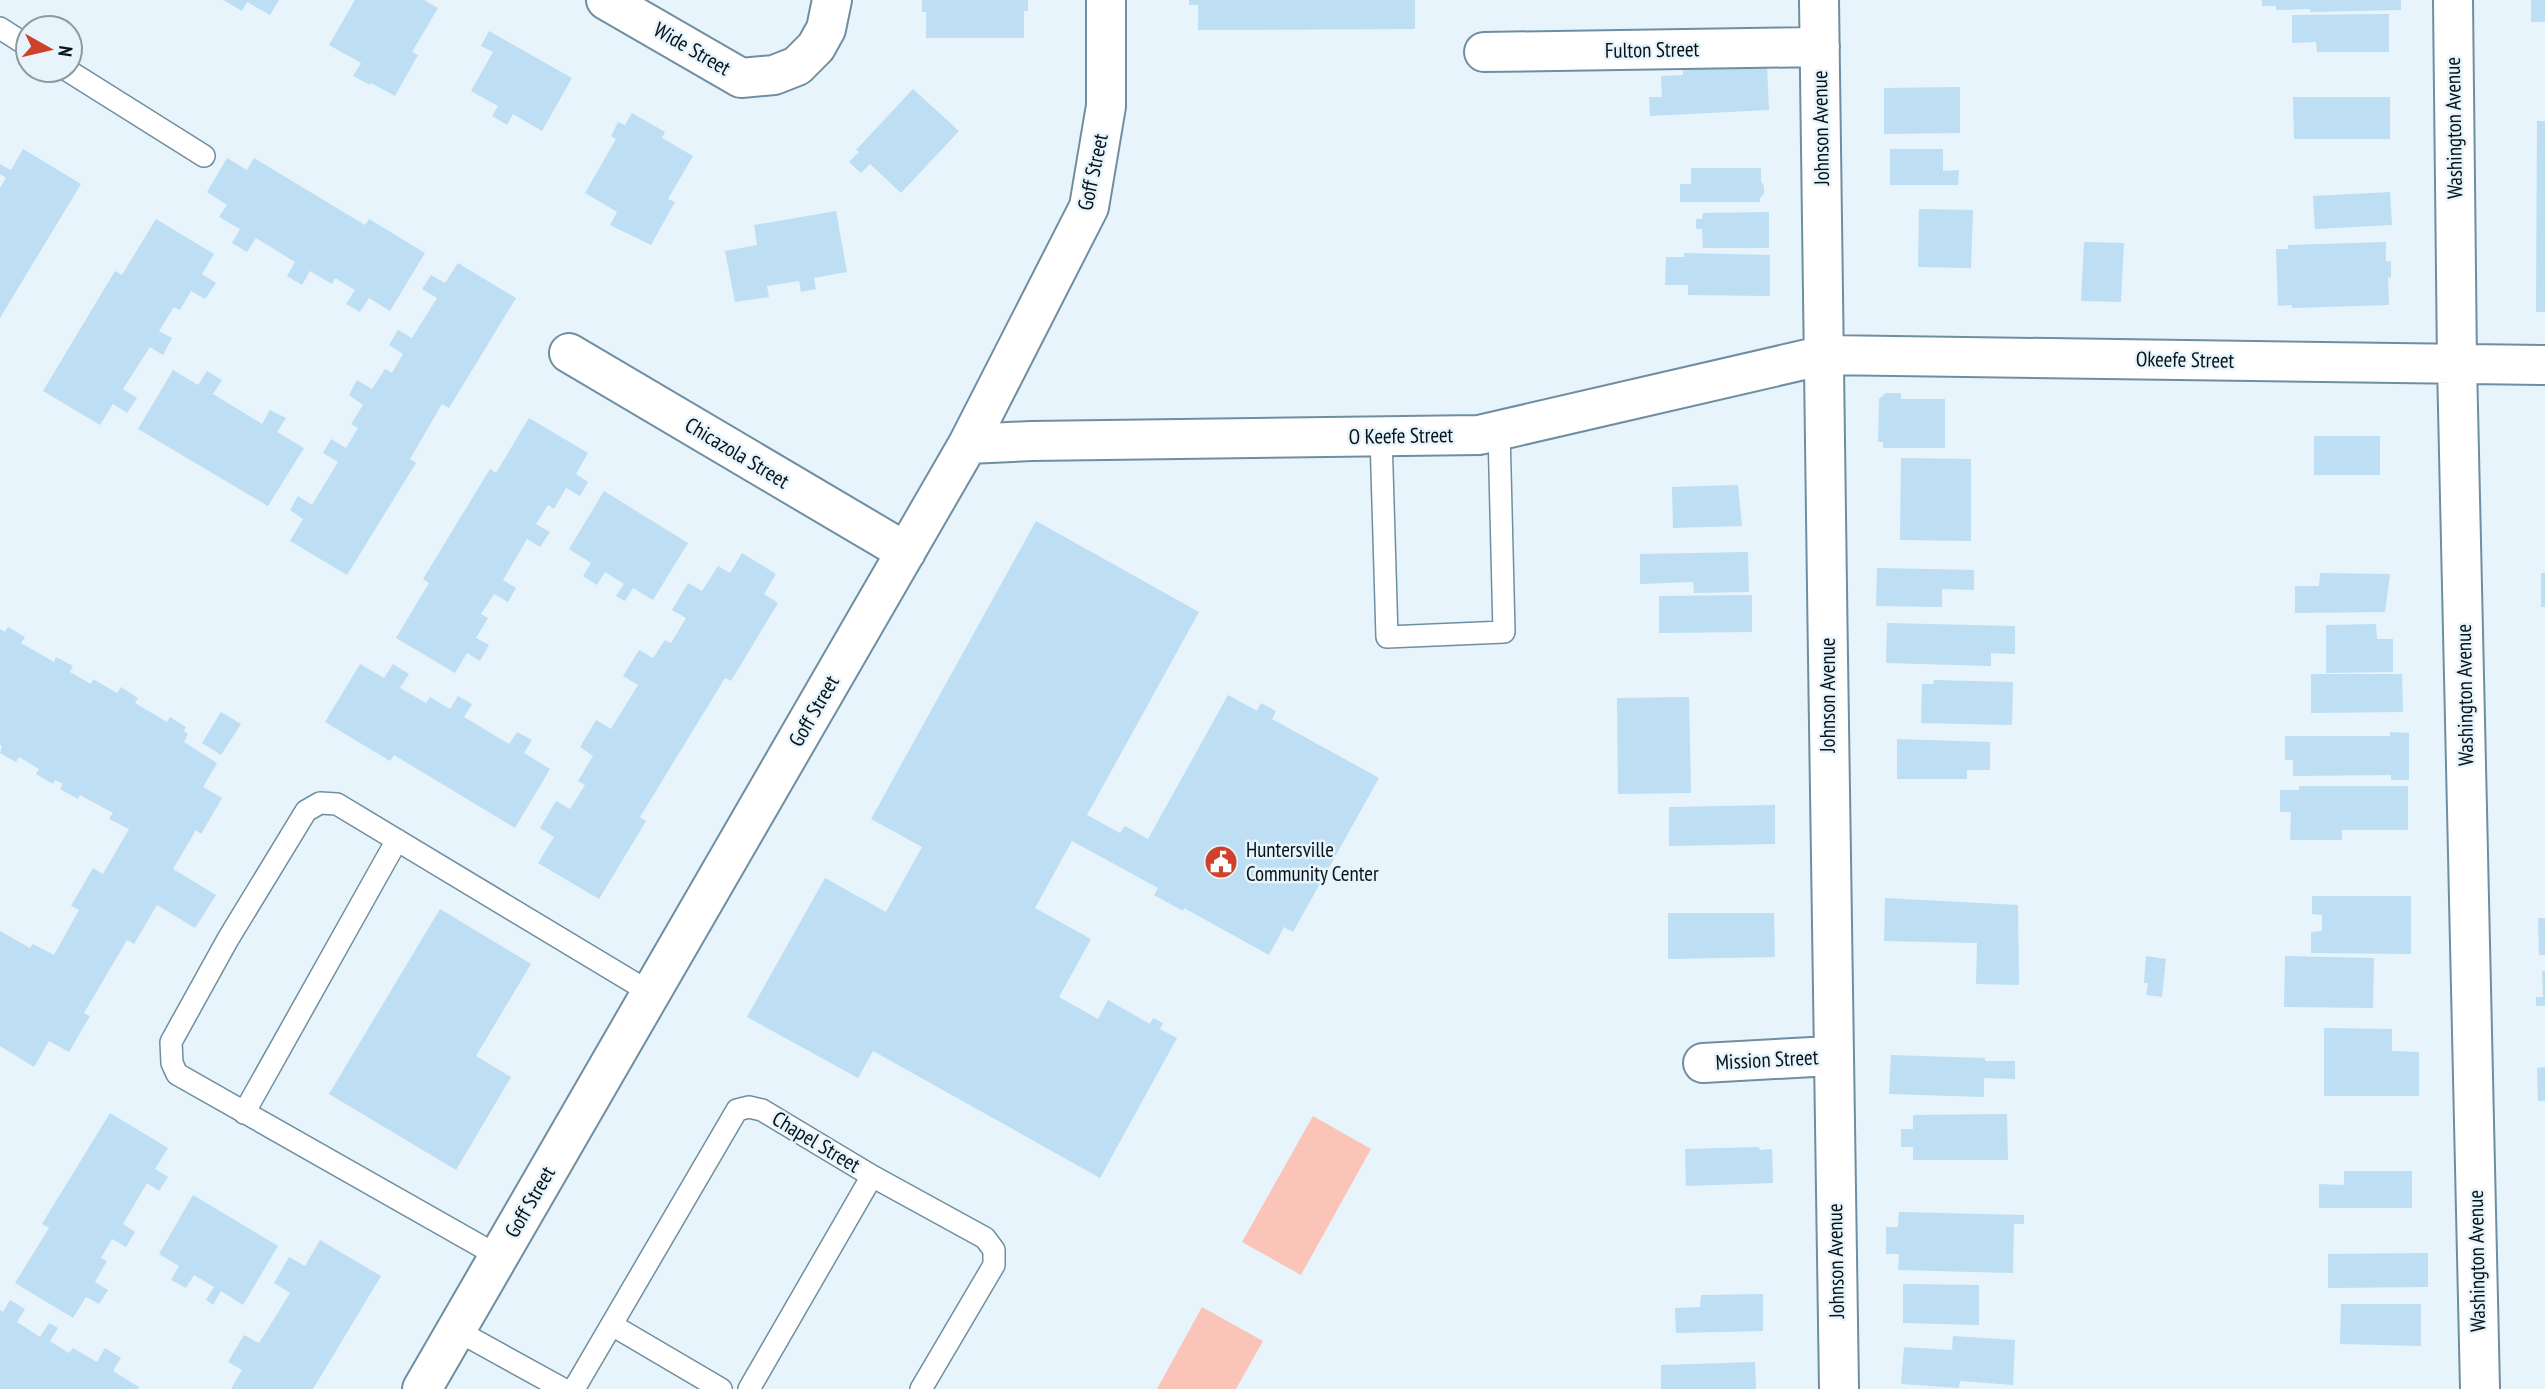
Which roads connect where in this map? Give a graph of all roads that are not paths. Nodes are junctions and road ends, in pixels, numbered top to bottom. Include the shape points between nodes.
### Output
1 (606, 0) edge
2 (832, 0) edge
3 (1106, 0) edge
4 (1819, 0) edge
5 (2453, 0) edge
6 (1820, 47) junction
7 (1484, 52) dead end
8 (84, 81) edge
9 (204, 156) dead end
10 (569, 353) dead end
11 (1825, 355) junction
12 (2457, 364) junction
13 (2545, 366) edge
14 (1499, 430) junction
15 (1381, 436) junction
16 (968, 444) junction
17 (906, 552) junction
18 (397, 840) junction
19 (651, 993) junction
20 (1831, 1056) junction
21 (1703, 1063) dead end
22 (244, 1113) junction
23 (873, 1176) junction
24 (498, 1256) junction
25 (612, 1325) junction
26 (456, 1330) junction
27 (422, 1389) edge
28 (563, 1389) edge
29 (574, 1389) edge
30 (721, 1389) edge
31 (750, 1389) edge
32 (921, 1389) edge
33 (1839, 1389) edge
34 (2480, 1389) edge

1 - 2 street, Wide Street via 741,78 775,75 797,66 826,29
3 - 16 street, Goff Street via 1106,106 1089,207
4 - 6 street, Johnson Avenue
5 - 12 street, Washington Avenue
6 - 7 street, Fulton Street
6 - 11 street, Johnson Avenue
8 - 9 lane
10 - 17 street, Chicazola Street
11 - 12 street, Okeefe Street
11 - 14 street, O Keefe Street
11 - 20 street, Johnson Avenue
12 - 13 street, Okeefe Street
12 - 34 street, Washington Avenue
14 - 15 street, O Keefe Street via 1479,435
14 - 15 lane via 1504,632 1491,633 1387,637
15 - 16 street, O Keefe Street
16 - 17 street, Goff Street
17 - 19 street, Goff Street
18 - 19 lane
18 - 22 lane
18 - 22 lane via 337,804 320,803 306,811 228,939 171,1042 172,1063 187,1081
19 - 24 street, Goff Street
20 - 21 street, Mission Street
20 - 33 street, Johnson Avenue
22 - 24 lane
23 - 25 lane, Chapel Street via 762,1110 737,1110
23 - 31 lane
23 - 32 lane, Chapel Street via 985,1238 995,1250 994,1265
24 - 26 street, Goff Street
25 - 29 lane, Chapel Street
25 - 30 lane
26 - 27 street, Goff Street
26 - 28 lane

